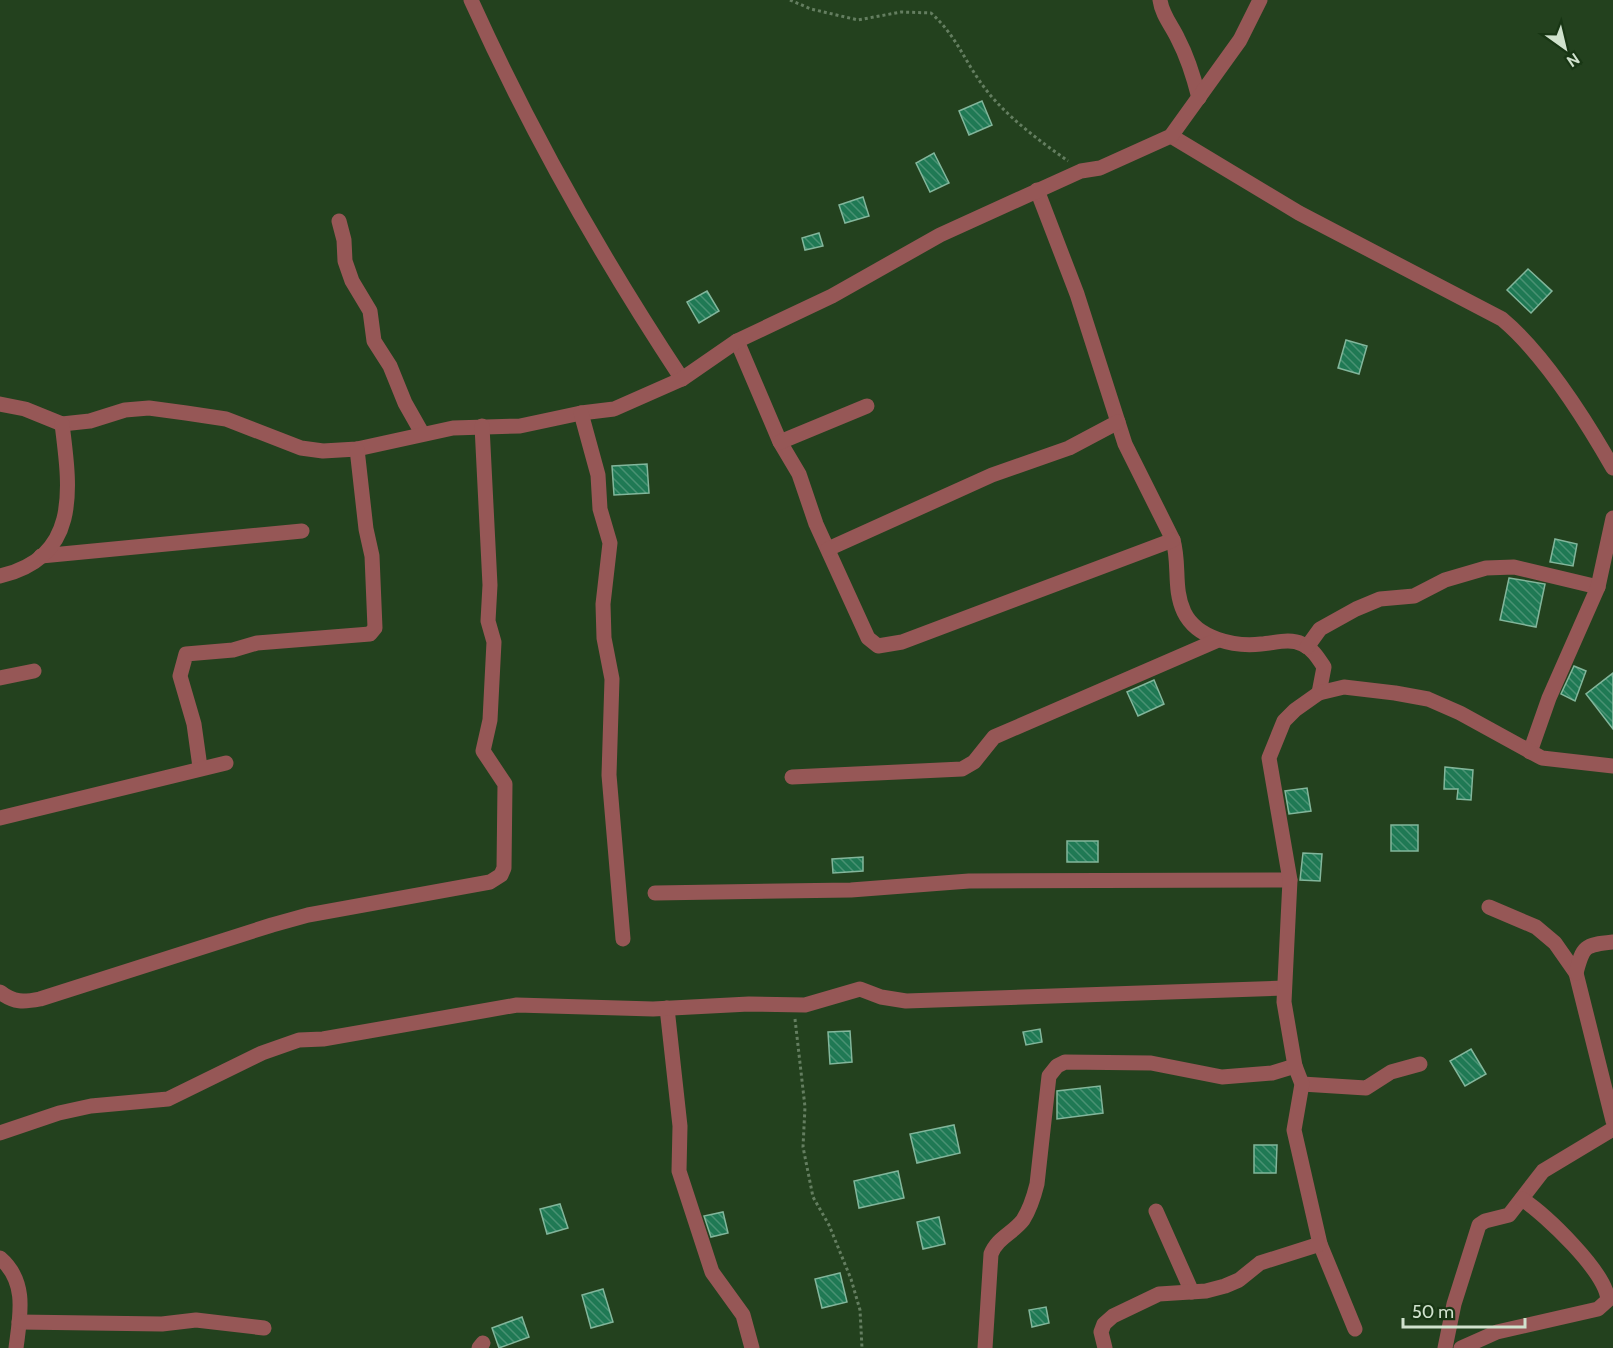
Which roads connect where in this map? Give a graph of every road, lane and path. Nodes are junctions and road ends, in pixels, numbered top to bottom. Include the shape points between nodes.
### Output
1 (471, 0) edge
2 (790, 0) edge
3 (1160, 0) edge
4 (1260, 0) edge
5 (1199, 98) junction
6 (1171, 136) junction
7 (1081, 171) junction
8 (1037, 190) junction
9 (339, 221) dead end
10 (737, 341) junction
11 (682, 379) junction
12 (0, 404) edge
13 (867, 406) dead end
14 (581, 412) junction
15 (1118, 422) junction
16 (62, 424) junction
17 (482, 426) junction
18 (422, 433) junction
19 (780, 442) junction
20 (357, 449) junction
21 (1613, 468) edge
22 (1613, 518) edge
23 (302, 531) dead end
24 (1173, 540) junction
25 (828, 549) junction
26 (41, 556) junction
27 (0, 576) edge
28 (1598, 586) junction
29 (1218, 640) junction
30 (1307, 647) junction
31 (1324, 667) junction
32 (34, 671) dead end
33 (0, 678) edge
34 (1344, 687) junction
35 (1319, 693) junction
36 (1530, 752) junction
37 (226, 762) dead end
38 (1613, 766) edge
39 (200, 767) junction
40 (792, 777) dead end
41 (0, 818) edge
42 (1290, 880) junction
43 (655, 893) dead end
44 (1489, 907) dead end
45 (623, 939) dead end
46 (1613, 942) edge
47 (1576, 973) junction
48 (1284, 988) junction
49 (0, 992) edge
50 (793, 1005) junction
51 (667, 1008) junction
52 (1420, 1064) dead end
53 (1295, 1066) junction
54 (1302, 1084) junction
55 (1613, 1120) edge
56 (1613, 1129) edge
57 (0, 1133) edge
58 (1522, 1199) junction
59 (1156, 1211) dead end
60 (1320, 1244) junction
61 (0, 1258) edge
62 (1192, 1292) junction
63 (19, 1322) junction
64 (264, 1328) dead end
65 (1355, 1329) dead end
66 (16, 1348) edge
67 (752, 1348) edge
68 (862, 1348) edge
69 (985, 1348) edge
70 (1105, 1348) edge
71 (1445, 1348) edge
72 (1461, 1348) edge

1 - 11 street via 519,104 590,236
2 - 7 path via 858,20 901,12 932,13 951,31 980,82 1031,135
3 - 5 street via 1193,74
4 - 5 street via 1240,40
5 - 6 street
6 - 7 street via 1100,168
6 - 21 street via 1299,213 1502,319 1523,338 1585,417
7 - 8 street
8 - 10 street via 940,235 832,296
8 - 15 street via 1077,294
9 - 18 street via 345,261 370,311 374,340
10 - 11 street
10 - 19 street
11 - 14 street via 614,409
12 - 16 street
13 - 19 street
14 - 17 street via 520,426
14 - 45 street via 610,543 603,615 612,680 609,776
15 - 24 street
15 - 25 street via 1069,448 992,475
16 - 20 street via 149,408 226,419 301,448
16 - 26 street via 67,513 59,534
17 - 18 street
17 - 49 street via 490,585 488,621 494,642 490,720 483,751 500,774 506,792 501,875 490,882 272,924 40,999 21,1003
18 - 20 street
19 - 25 street via 799,474
20 - 39 street via 372,556 375,628 370,634 257,643 233,650 186,654 180,676 194,724
22 - 28 street
23 - 26 street
24 - 25 street via 902,642 878,646 868,638
24 - 29 street via 1178,596 1185,614
26 - 27 street via 20,571
28 - 30 street via 1514,567 1486,568 1445,580 1414,596 1380,599 1356,609 1320,629
28 - 36 street
29 - 30 street via 1239,644 1292,641
29 - 40 street via 994,737 974,762 962,769
30 - 31 street
31 - 34 street
31 - 35 street
32 - 33 street
34 - 35 street
34 - 36 street via 1428,699
35 - 42 street via 1284,721 1269,758
36 - 38 street via 1542,758
37 - 39 street
39 - 41 street
42 - 43 street via 969,881 851,890
42 - 48 street
44 - 47 street via 1536,927 1556,943
46 - 47 street via 1586,948 1580,954
47 - 55 street
48 - 50 street via 906,1001 860,989
48 - 53 street via 1287,1032
50 - 51 street
50 - 68 path via 805,1107 803,1147 813,1197 851,1279 860,1310
51 - 57 street via 517,1005 299,1040 241,1062 168,1099 91,1106
51 - 67 street via 680,1126 679,1171 712,1272 743,1315
52 - 54 street via 1391,1072 1366,1088
53 - 54 street
53 - 69 street via 1272,1074 1234,1078 1151,1063 1065,1062 1057,1066 1049,1076 1033,1200 1023,1220 998,1241 991,1254
54 - 60 street via 1294,1130
56 - 58 street via 1543,1171
58 - 71 street via 1509,1215 1479,1225 1454,1304
58 - 72 street via 1571,1242 1605,1289 1608,1300 1599,1310 1497,1332
59 - 62 street
60 - 62 street via 1260,1263 1225,1286
60 - 65 street
61 - 63 street via 18,1287 22,1301
62 - 70 street via 1159,1294 1113,1316 1101,1332
63 - 64 street via 196,1320
63 - 66 street

